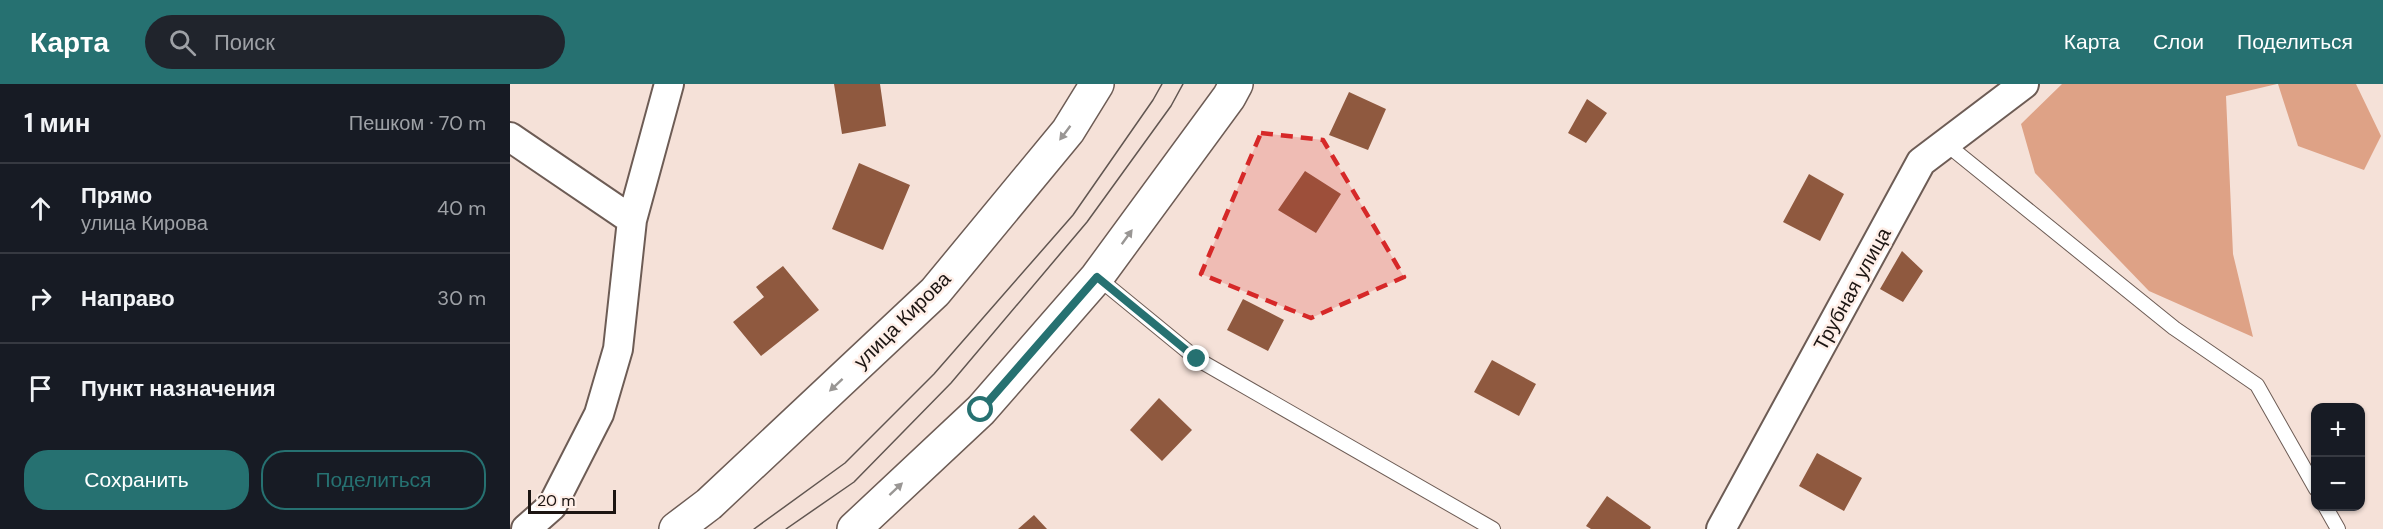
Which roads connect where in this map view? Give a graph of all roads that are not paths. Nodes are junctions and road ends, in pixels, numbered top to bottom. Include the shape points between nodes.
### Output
1 (669, 84) edge
2 (1097, 84) edge
3 (1236, 84) edge
4 (2024, 84) edge
5 (510, 137) edge
6 (1946, 143) junction
7 (632, 220) junction
8 (1097, 277) junction
9 (2311, 480) edge
10 (2327, 511) edge
11 (526, 529) edge
12 (676, 529) edge
13 (854, 529) edge
14 (1493, 529) edge
15 (1721, 529) edge
16 (2338, 529) edge

1 - 7 street
2 -> 12 main road, улица Кирова via 1068,130 935,292 709,504
8 -> 3 main road
4 - 6 street, Трубная улица
5 - 7 street
6 - 9 lane via 2174,328 2257,385
6 - 15 street, Трубная улица via 1921,162
7 - 11 street via 618,349 599,414 552,506
13 -> 8 main road via 981,410
8 - 14 lane via 1197,359
10 - 16 lane

